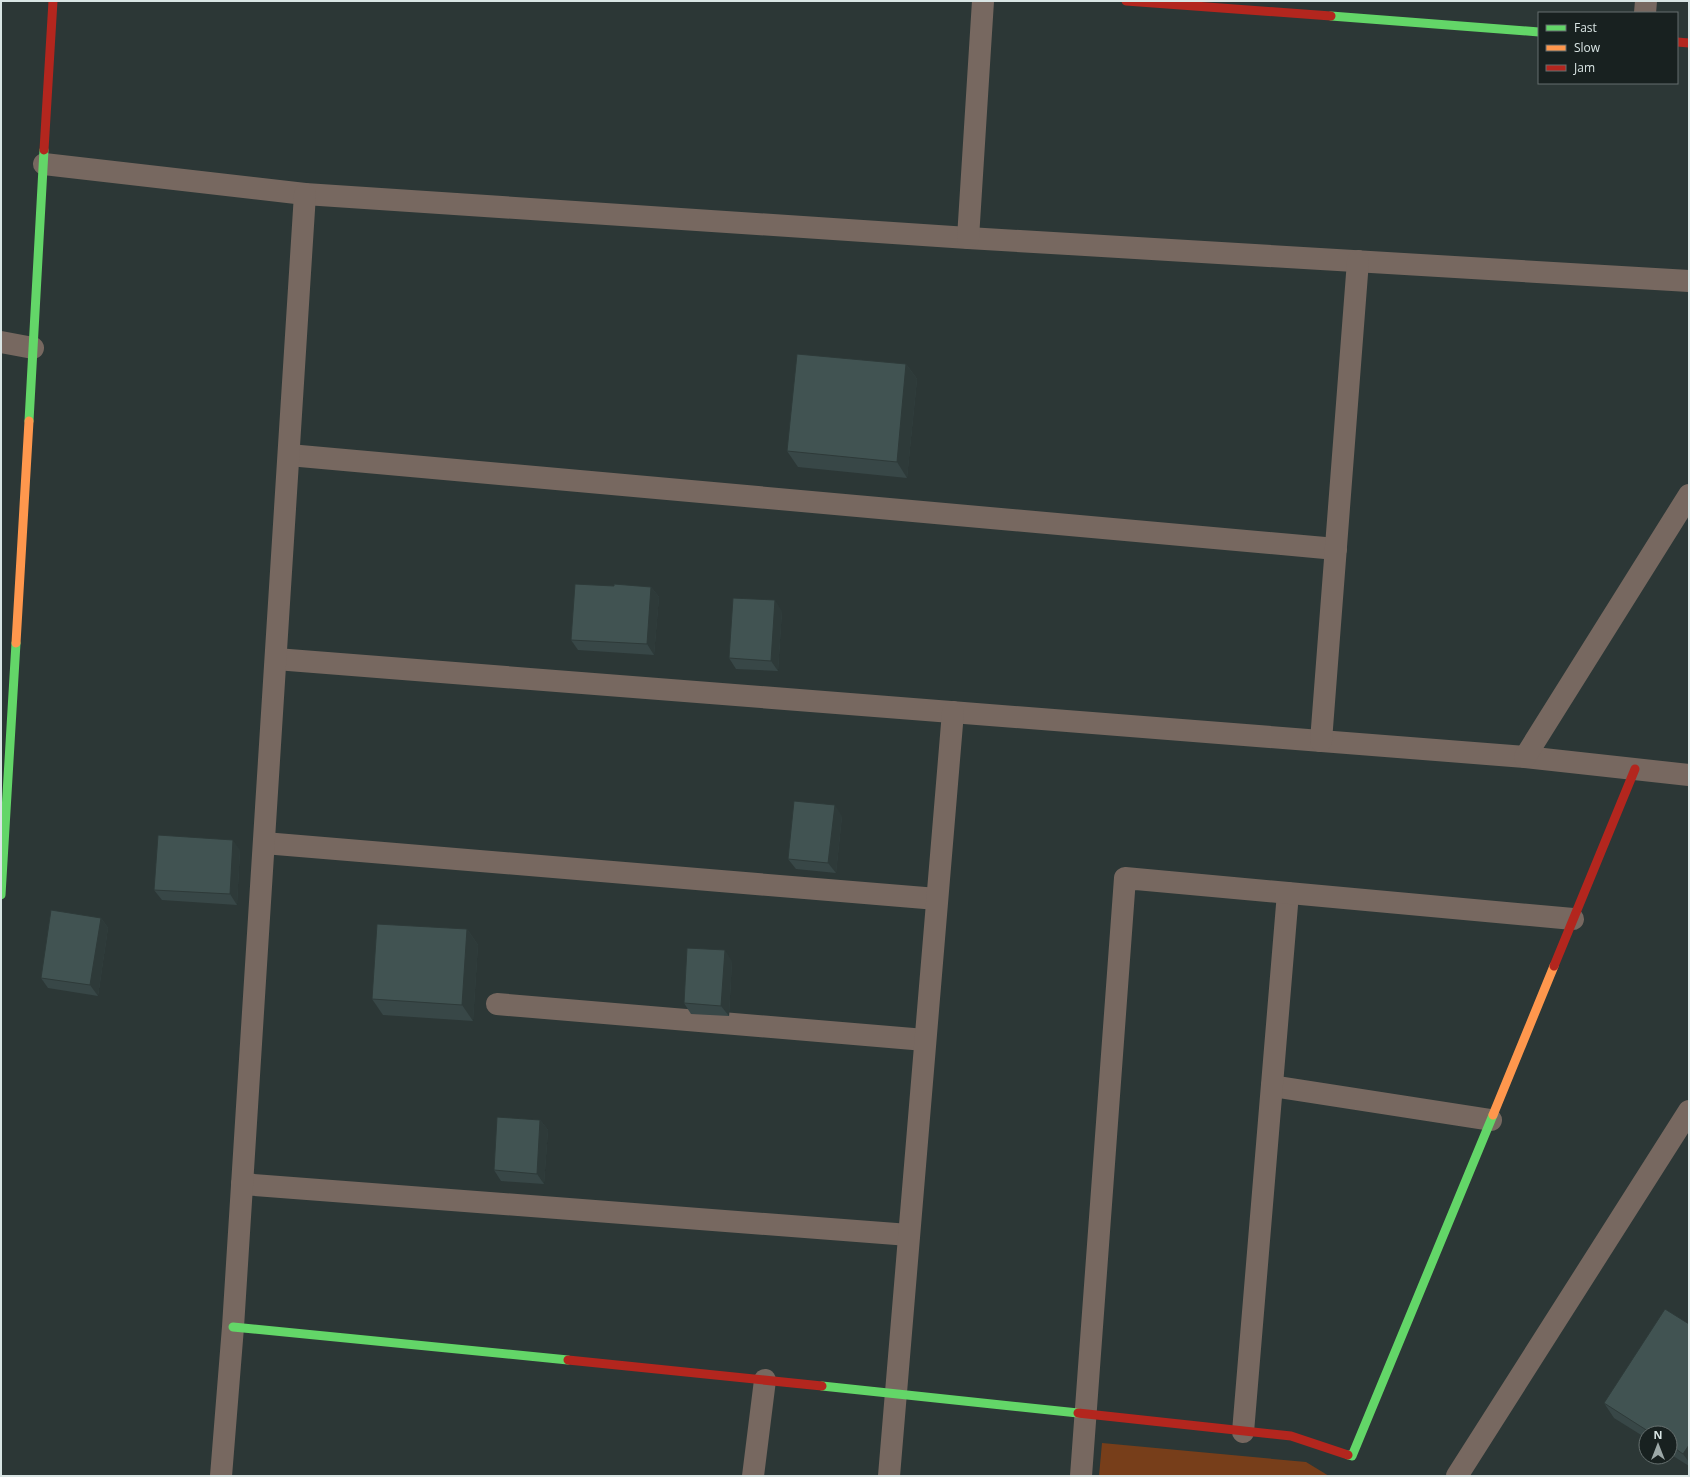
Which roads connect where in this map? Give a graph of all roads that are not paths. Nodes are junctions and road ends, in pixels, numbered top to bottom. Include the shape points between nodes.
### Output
1 (53, 1) edge
2 (983, 1) edge
3 (1126, 1) edge
4 (1646, 1) edge
5 (1645, 12) edge
6 (1538, 32) edge
7 (1678, 42) edge
8 (1689, 43) edge
9 (44, 164) junction
10 (305, 194) junction
11 (968, 238) junction
12 (1358, 261) junction
13 (1689, 281) edge
14 (1, 342) edge
15 (33, 348) junction
16 (289, 455) junction
17 (1689, 495) edge
18 (1336, 549) junction
19 (276, 659) junction
20 (953, 712) junction
21 (1321, 741) junction
22 (1525, 757) junction
23 (1635, 769) junction
24 (1689, 775) edge
25 (4, 795) edge
26 (264, 843) junction
27 (1288, 894) junction
28 (1, 895) edge
29 (937, 899) junction
30 (1573, 919) junction
31 (497, 1004) dead end
32 (925, 1040) junction
33 (1272, 1086) junction
34 (1689, 1112) edge
35 (1490, 1120) junction
36 (242, 1184) junction
37 (909, 1235) junction
38 (233, 1327) junction
39 (765, 1380) junction
40 (896, 1394) junction
41 (1086, 1414) junction
42 (1243, 1432) junction
43 (221, 1476) edge
44 (753, 1476) edge
45 (889, 1476) edge
46 (1080, 1476) edge
47 (1456, 1476) edge

1 - 9 street
2 - 11 street
3 - 6 street
4 - 5 street
7 - 8 street
9 - 10 street
9 - 15 street
10 - 11 street
10 - 16 street
11 - 12 street
12 - 13 street
12 - 18 street
14 - 15 street
15 - 25 street
16 - 18 street
16 - 19 street
17 - 22 street
18 - 21 street
19 - 20 street
19 - 26 street
20 - 21 street
20 - 29 street
21 - 22 street
22 - 23 street
23 - 24 street
23 - 30 street
25 - 28 street
26 - 29 street
26 - 36 street
27 - 30 street
27 - 33 street
27 - 41 street via 1125,878
29 - 32 street
30 - 35 street
31 - 32 street
32 - 37 street
33 - 35 street
33 - 42 street
34 - 47 street
35 - 42 street via 1352,1456 1291,1436
36 - 37 street
36 - 38 street
37 - 40 street
38 - 39 street
38 - 43 street
39 - 40 street
39 - 44 street
40 - 41 street
40 - 45 street
41 - 42 street
41 - 46 street

